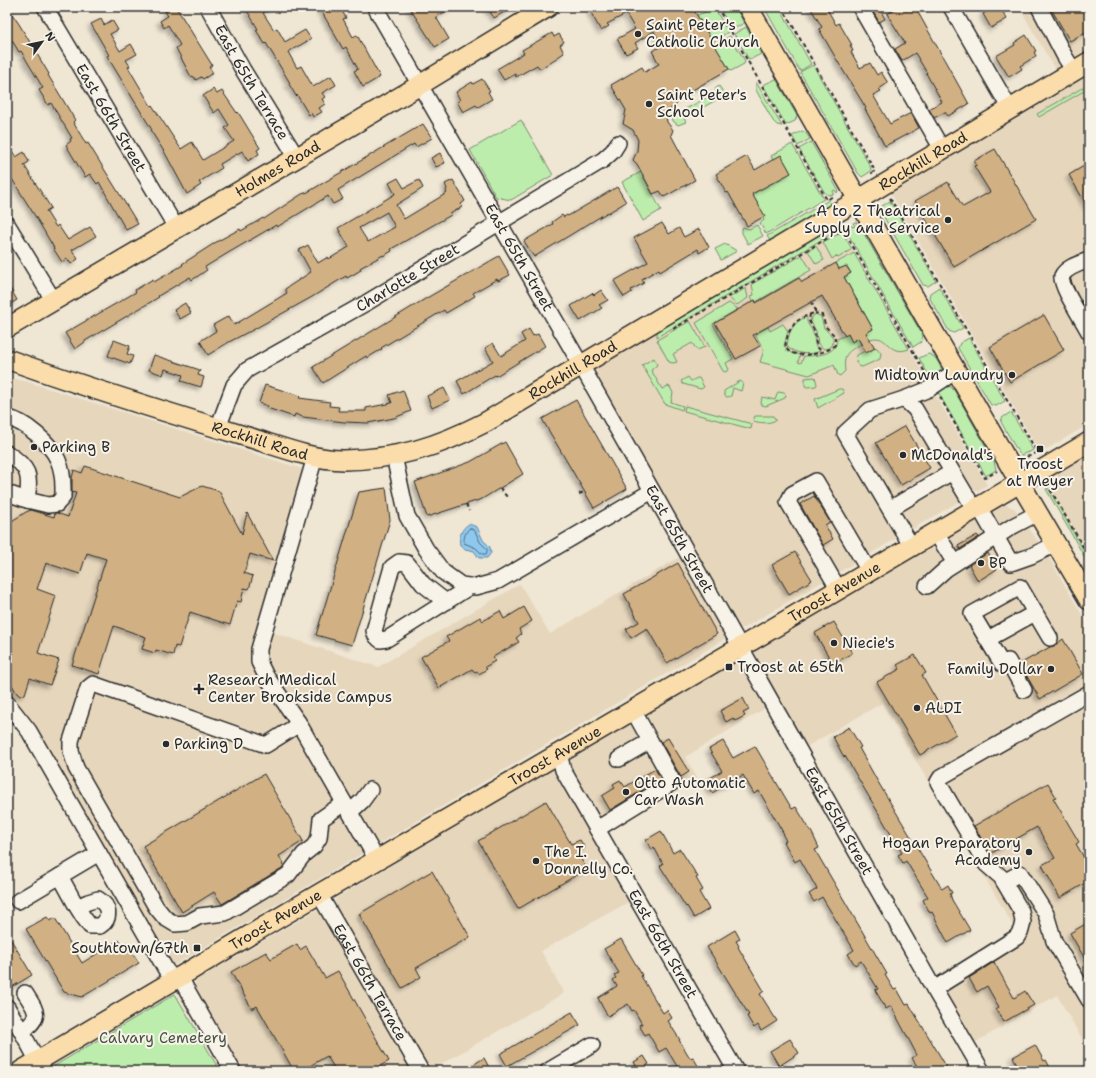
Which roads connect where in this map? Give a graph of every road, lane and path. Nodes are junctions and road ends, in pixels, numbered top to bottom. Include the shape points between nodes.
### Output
1 (44, 7) edge
2 (208, 7) edge
3 (375, 7) edge
4 (548, 7) edge
5 (717, 7) edge
6 (748, 7) edge
7 (782, 7) edge
8 (860, 7) edge
9 (951, 7) edge
10 (1039, 7) edge
11 (1082, 66) edge
12 (420, 85) junction
13 (1010, 109) junction
14 (618, 143) dead end
15 (942, 149) junction
16 (297, 158) junction
17 (872, 173) dead end
18 (833, 196) dead end
19 (890, 198) dead end
20 (858, 199) junction
21 (499, 223) junction
22 (7, 224) edge
23 (846, 226) dead end
24 (177, 229) junction
25 (843, 229) junction
26 (1089, 260) edge
27 (54, 302) junction
28 (811, 302) dead end
29 (815, 313) junction
30 (810, 314) junction
31 (7, 328) edge
32 (671, 330) dead end
33 (1089, 332) edge
34 (823, 351) junction
35 (7, 359) edge
36 (581, 366) junction
37 (7, 371) edge
38 (956, 371) junction
39 (54, 376) junction
40 (933, 386) junction
41 (904, 399) junction
42 (7, 418) edge
43 (218, 428) junction
44 (1089, 442) edge
45 (7, 453) edge
46 (394, 456) junction
47 (1023, 456) dead end
48 (315, 457) junction
49 (952, 472) junction
50 (995, 472) dead end
51 (1020, 483) junction
52 (1048, 483) dead end
53 (500, 488) dead end
54 (652, 491) junction
55 (584, 492) dead end
56 (7, 493) edge
57 (579, 494) dead end
58 (506, 497) dead end
59 (27, 500) junction
60 (466, 504) dead end
61 (890, 509) junction
62 (977, 509) junction
63 (469, 511) dead end
64 (1038, 513) junction
65 (936, 533) junction
66 (996, 538) junction
67 (1056, 544) junction
68 (912, 547) junction
69 (1089, 557) edge
70 (955, 563) junction
71 (869, 571) junction
72 (471, 586) junction
73 (927, 586) dead end
74 (839, 590) junction
75 (1089, 600) edge
76 (446, 602) junction
77 (1035, 613) junction
78 (1050, 638) dead end
79 (988, 639) junction
80 (739, 648) junction
81 (1024, 690) dead end
82 (1089, 693) edge
83 (7, 703) edge
84 (633, 710) junction
85 (298, 722) junction
86 (650, 741) junction
87 (559, 753) junction
88 (619, 759) dead end
89 (370, 790) dead end
90 (347, 808) junction
91 (597, 829) junction
92 (99, 853) junction
93 (377, 860) junction
94 (60, 876) junction
95 (1004, 882) junction
96 (145, 887) junction
97 (319, 894) junction
98 (125, 898) junction
99 (18, 901) dead end
100 (77, 907) dead end
101 (176, 979) junction
102 (934, 989) junction
103 (25, 993) dead end
104 (1089, 1000) edge
105 (7, 1007) edge
106 (22, 1032) junction
107 (592, 1045) dead end
108 (41, 1066) edge
109 (21, 1071) edge
110 (233, 1071) edge
111 (421, 1071) edge
112 (548, 1071) edge
113 (736, 1071) edge
114 (982, 1071) edge

1 - 24 street, East 66th Street
2 - 16 street, East 65th Terrace
3 - 12 street, East 65th Street
4 - 12 main road, Holmes Road
5 - 18 path via 827,200
6 - 20 main road
7 - 17 path via 875,171
8 - 15 street
9 - 13 street
10 - 11 street via 1065,57
11 - 13 main road, Rockhill Road
12 - 16 main road, Holmes Road
12 - 21 street, East 65th Street
13 - 15 main road, Rockhill Road
14 - 21 street, Charlotte Street via 613,152 603,160
15 - 20 main road, Rockhill Road
16 - 24 main road, Holmes Road
19 - 47 path via 1037,452
20 - 36 main road, Rockhill Road
20 - 38 main road
21 - 36 street, East 65th Street
21 - 43 street, Charlotte Street via 366,303 247,370 234,385
22 - 27 street
23 - 25 path
24 - 27 main road, Holmes Road
25 - 32 path
25 - 40 path
26 - 33 street via 1069,269 1062,278 1065,289
27 - 31 main road, Holmes Road
28 - 29 path
29 - 30 path
29 - 34 path via 822,315 826,327 835,336 836,343 833,348
30 - 34 path via 809,321 815,332 816,345
30 - 34 path via 793,324 789,330 786,348 794,353 808,355
35 - 39 main road, Rockhill Road
36 - 46 main road, Rockhill Road via 456,437 424,449
36 - 54 street, East 65th Street
37 - 39 main road
38 - 40 street
38 - 51 main road
39 - 43 main road, Rockhill Road
40 - 41 street
40 - 50 path via 986,478
41 - 49 street via 914,408
41 - 61 street via 870,410 845,433
42 - 59 street via 31,430 46,443 58,460 61,470 62,497 57,504 48,505
43 - 48 main road, Rockhill Road
44 - 51 main road, Troost Avenue
45 - 59 street via 25,469 30,482
46 - 48 main road, Rockhill Road via 342,460
46 - 72 street via 407,516 443,572 461,584
48 - 85 street via 259,649 258,662
49 - 61 street
49 - 62 street
51 - 62 main road, Troost Avenue
51 - 64 main road
52 - 69 path
53 - 58 path
54 - 72 street via 498,581
54 - 80 street, East 65th Street
55 - 57 path
56 - 59 street
60 - 63 path
61 - 68 street
62 - 65 main road, Troost Avenue
62 - 66 street
64 - 66 street
64 - 67 main road
65 - 68 main road, Troost Avenue
65 - 70 street
66 - 67 street via 1011,563
66 - 70 street
67 - 75 main road
68 - 71 main road, Troost Avenue
70 - 73 street via 936,576
71 - 74 main road, Troost Avenue
71 - 74 street via 816,481 792,494 788,502
72 - 76 street
74 - 80 main road, Troost Avenue
76 - 76 street via 387,638 380,640 376,636 374,631 392,567 399,562 407,563 423,584
77 - 78 street
77 - 79 street
77 - 79 street via 1020,586 972,614
79 - 81 street
80 - 84 main road, Troost Avenue
80 - 102 street, East 65th Street
82 - 95 street via 941,777 938,782 986,864 1001,876
83 - 92 street via 30,731
84 - 86 street
84 - 87 main road, Troost Avenue
85 - 90 street
85 - 96 street via 266,745 93,684 88,688 71,741 71,751 76,768
86 - 88 street
86 - 91 street via 674,782
87 - 91 street, East 66th Street via 563,770
87 - 93 main road, Troost Avenue
89 - 90 street via 362,801
90 - 93 street
90 - 96 street via 321,819 319,838 288,875 225,913 200,916 187,923 175,924 165,918 156,907
91 - 113 street, East 66th Street
92 - 94 street
92 - 98 street
93 - 97 main road, Troost Avenue
94 - 99 street
94 - 100 street
95 - 102 street via 1021,910 1023,922 1017,937
95 - 104 street via 1020,873 1046,914 1054,941
96 - 98 street
97 - 101 main road, Troost Avenue
97 - 111 street, East 66th Terrace
98 - 101 street via 166,970
101 - 108 main road, Troost Avenue
101 - 110 street via 182,983
102 - 114 street, East 65th Street
103 - 106 street via 36,1017 33,1024
105 - 106 street
106 - 108 street
107 - 112 street
108 - 109 main road, Troost Avenue

